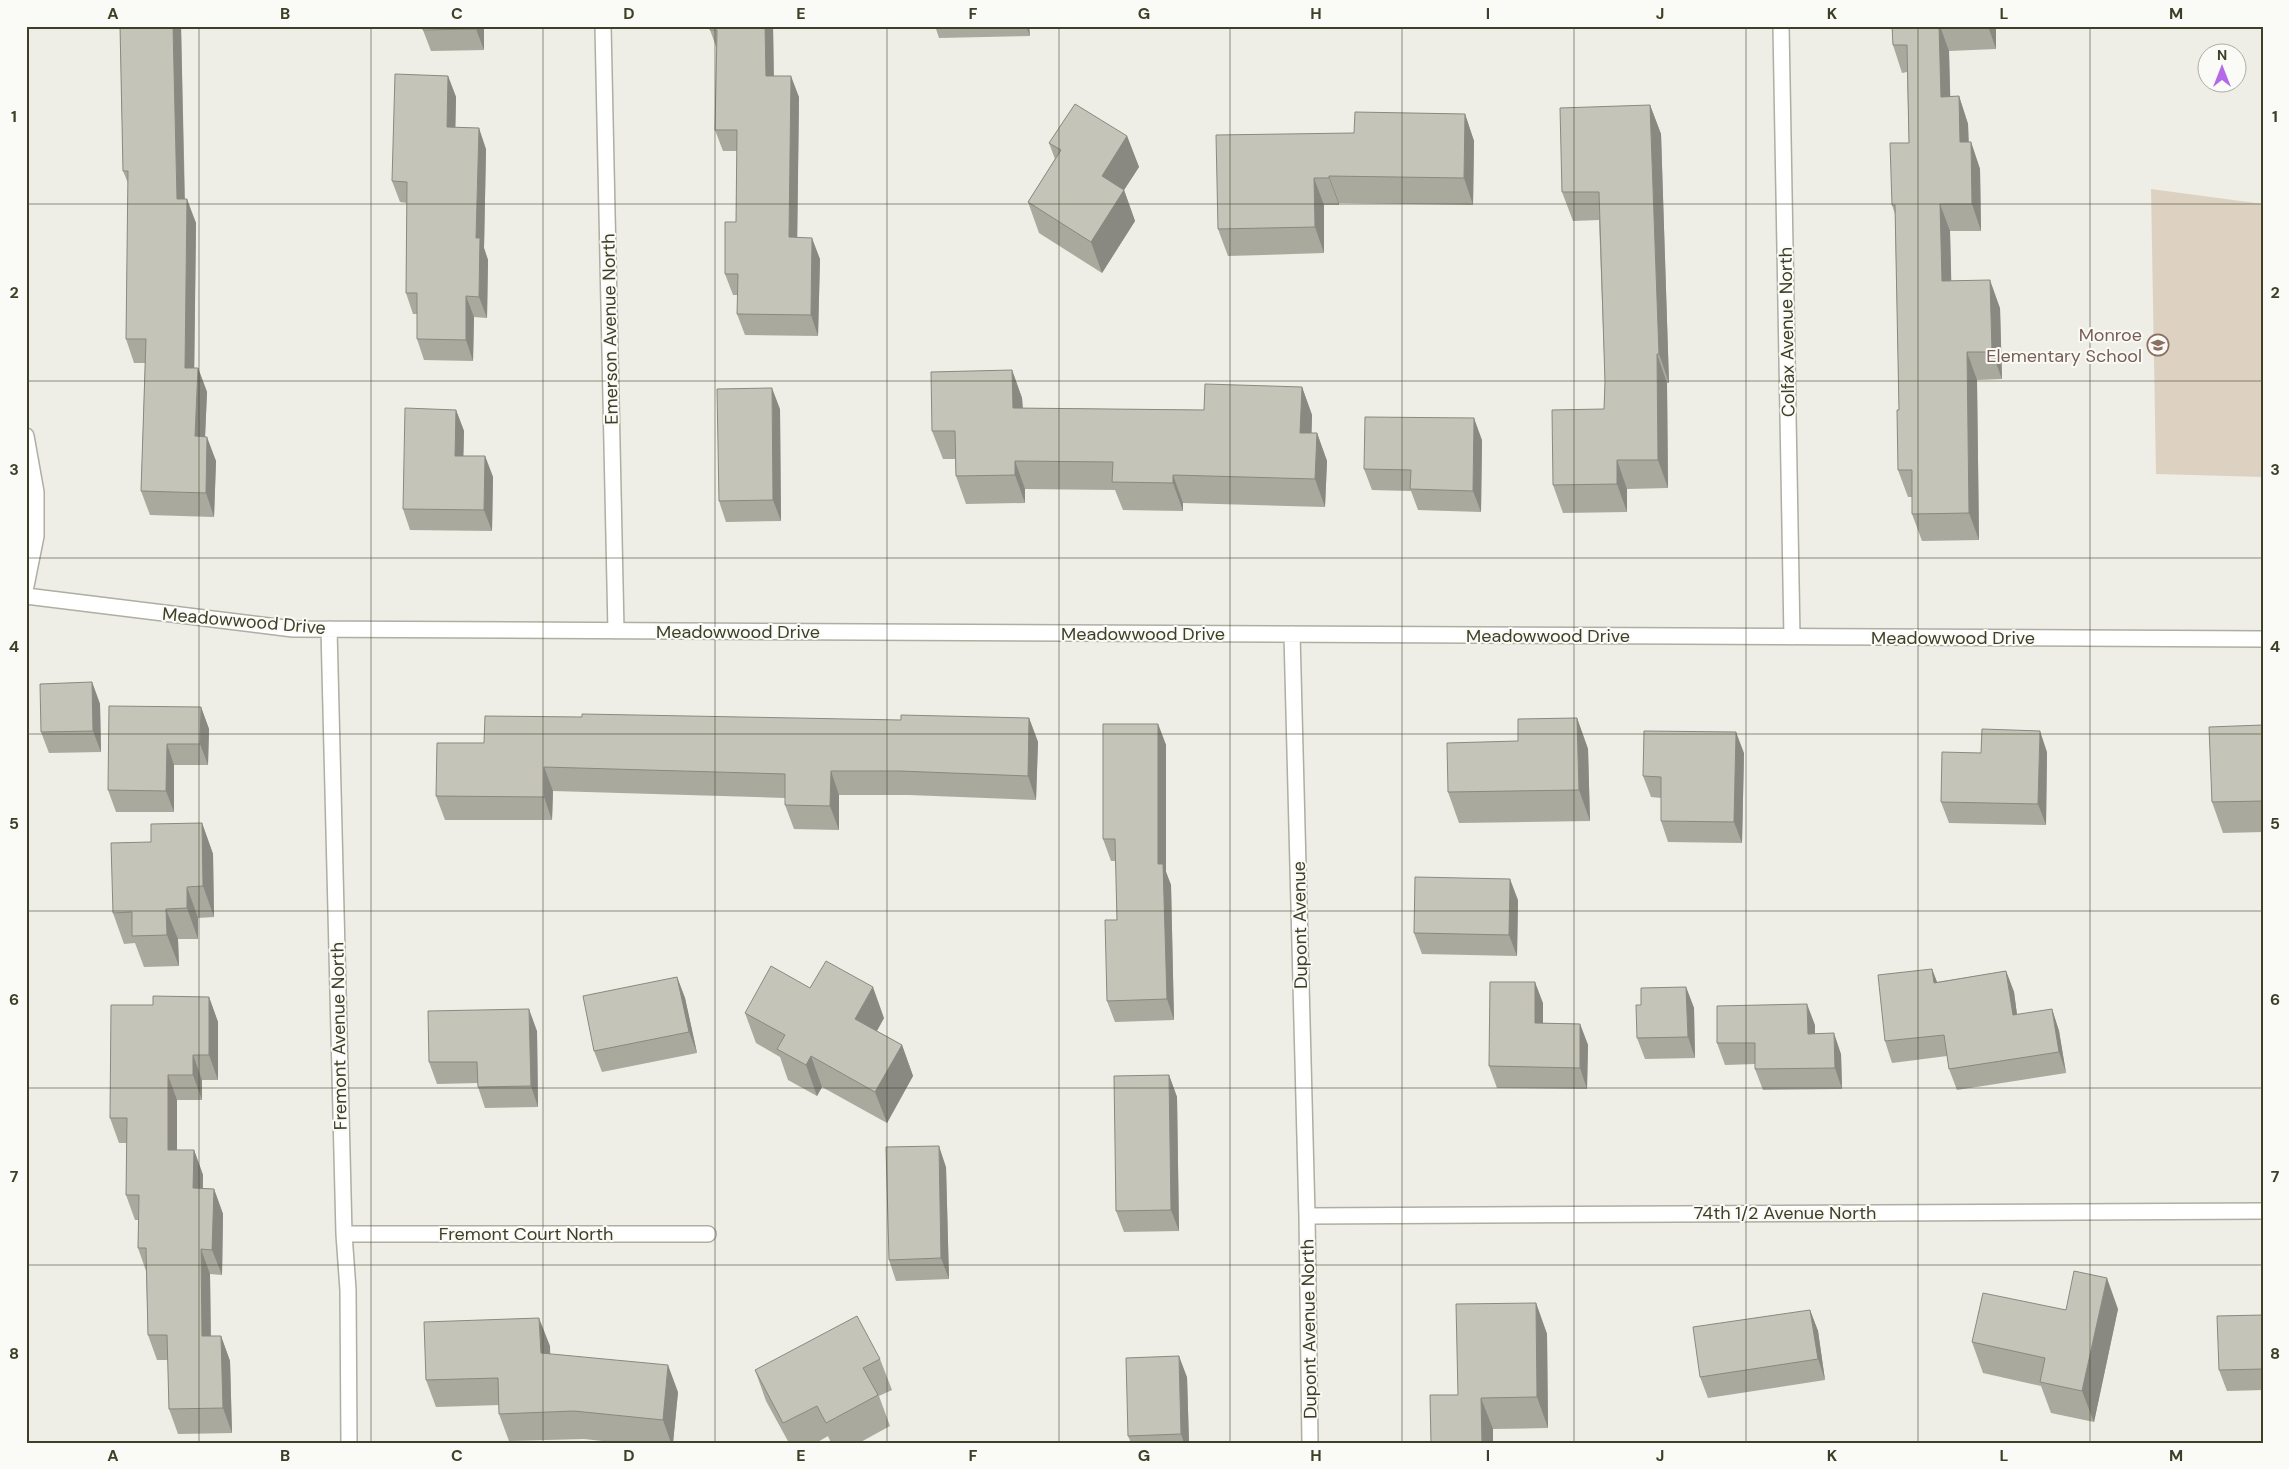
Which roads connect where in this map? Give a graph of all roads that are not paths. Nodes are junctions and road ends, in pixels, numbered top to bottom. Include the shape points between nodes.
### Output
1 (603, 26) edge
2 (1781, 26) edge
3 (26, 436) edge
4 (26, 586) edge
5 (26, 596) edge
6 (329, 629) junction
7 (616, 631) junction
8 (1292, 634) junction
9 (1792, 637) junction
10 (2263, 639) edge
11 (2263, 1211) edge
12 (1307, 1216) junction
13 (344, 1234) junction
14 (708, 1234) dead end
15 (349, 1443) edge
16 (1310, 1443) edge

1 - 7 street, Emerson Avenue North
2 - 9 street, Colfax Avenue North
3 - 4 street via 36,492 36,536
5 - 6 street, Meadowwood Drive via 293,629
6 - 7 street, Meadowwood Drive
6 - 13 street, Fremont Avenue North
7 - 8 street, Meadowwood Drive
8 - 9 street, Meadowwood Drive
8 - 12 street, Dupont Avenue
9 - 10 street, Meadowwood Drive
11 - 12 street, 74th 1/2 Avenue North
12 - 16 street, Dupont Avenue North
13 - 14 street, Fremont Court North
13 - 15 street, Fremont Avenue North via 348,1290

